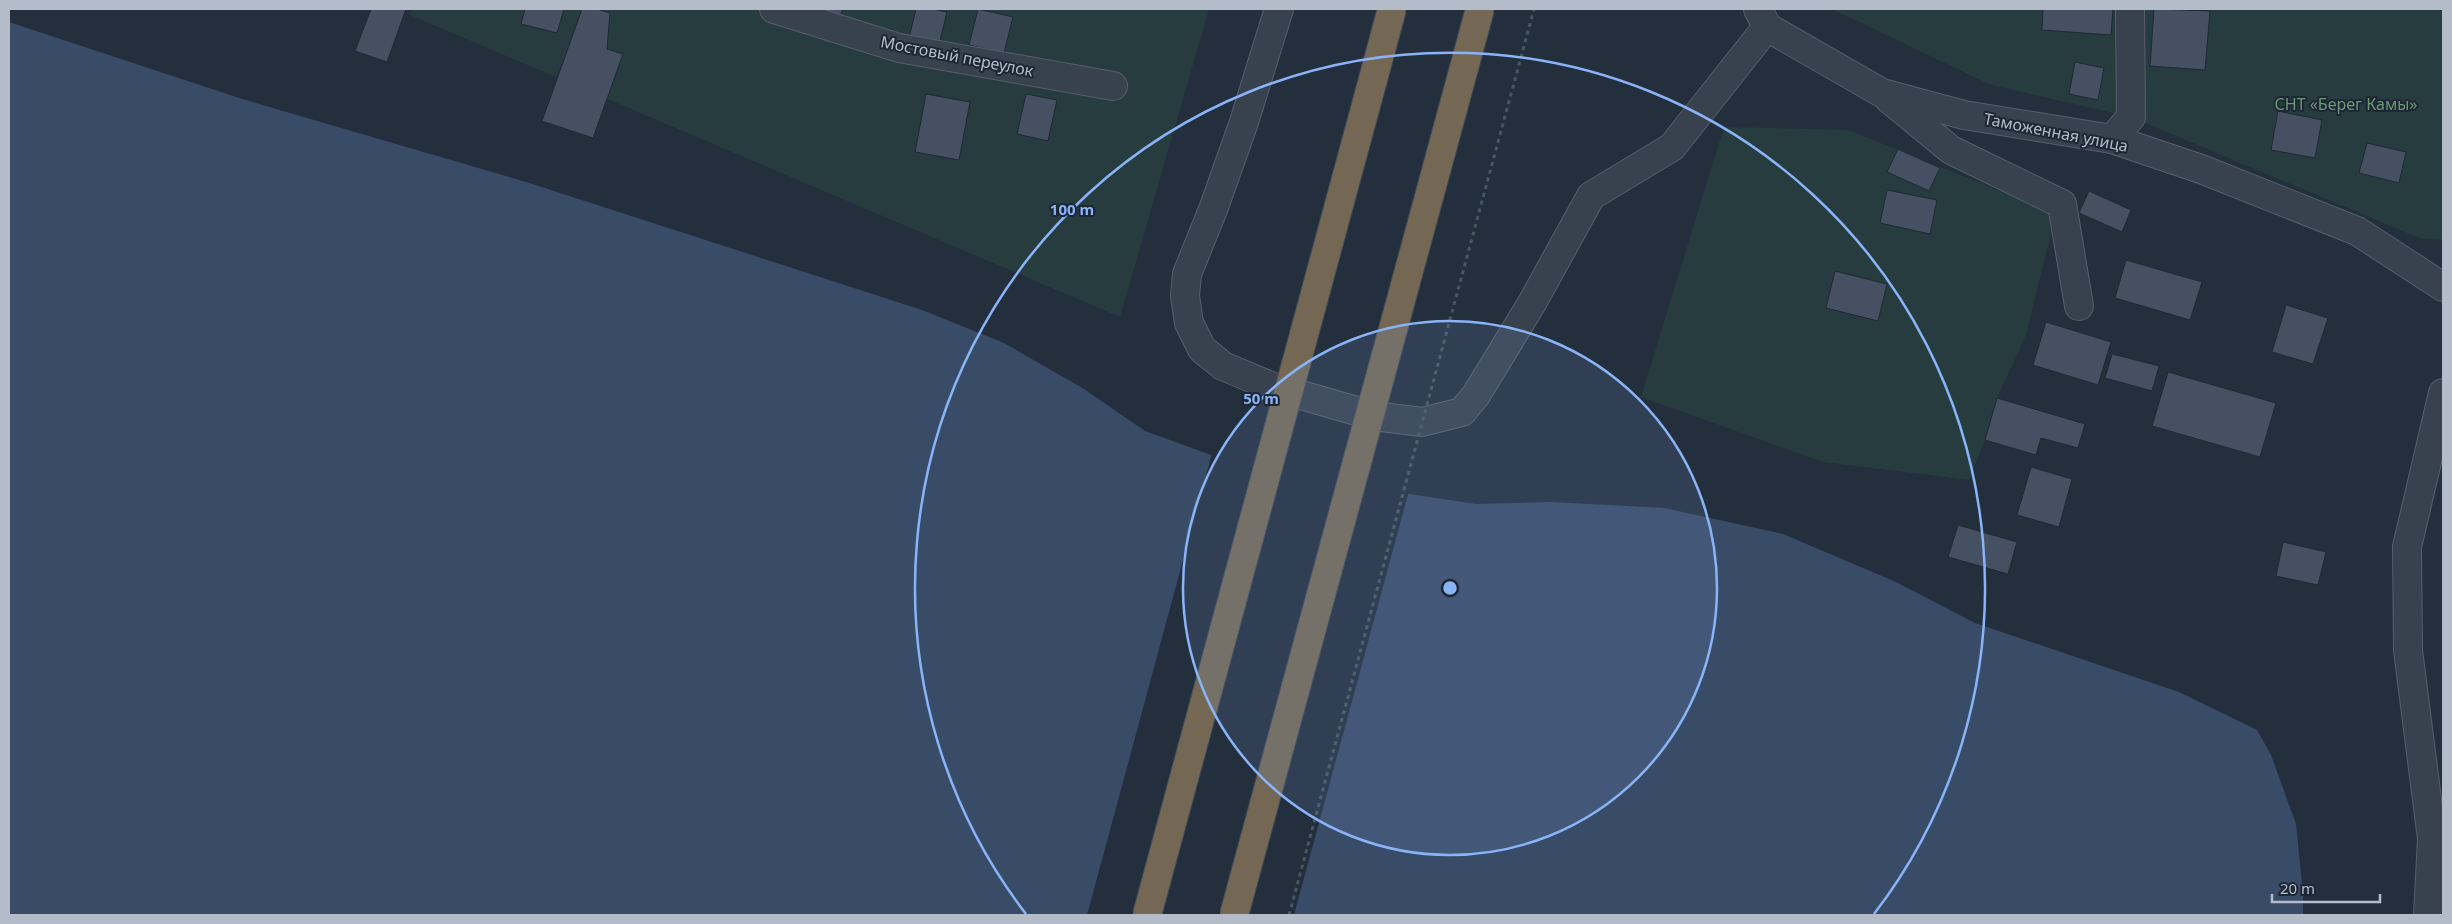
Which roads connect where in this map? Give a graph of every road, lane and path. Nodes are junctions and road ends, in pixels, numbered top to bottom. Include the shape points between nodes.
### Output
1 (774, 9) edge
2 (1279, 9) edge
3 (1392, 9) edge
4 (1480, 9) edge
5 (1534, 9) edge
6 (2130, 9) edge
7 (1762, 18) edge
8 (1113, 86) dead end
9 (1882, 93) junction
10 (2112, 139) junction
11 (2443, 287) edge
12 (2080, 306) dead end
13 (2443, 393) edge
14 (1147, 915) edge
15 (1234, 915) edge
16 (1289, 915) edge
17 (2428, 915) edge

1 - 8 street, Мостовый переулок via 899,48
2 - 7 street via 1244,122 1187,274 1185,296 1189,323 1202,349 1223,366 1273,387 1374,416 1422,422 1462,412 1476,395 1527,311 1590,196 1672,147
3 - 14 highway, bridge
4 - 15 highway, bridge
5 - 16 path, bridge
6 - 10 street via 2131,117
7 - 9 street, Таможенная улица
9 - 10 street, Таможенная улица via 1964,115
9 - 12 street via 1951,150 2062,204
10 - 11 street, Таможенная улица via 2201,169 2357,231
13 - 17 street via 2407,547 2408,650 2432,839

